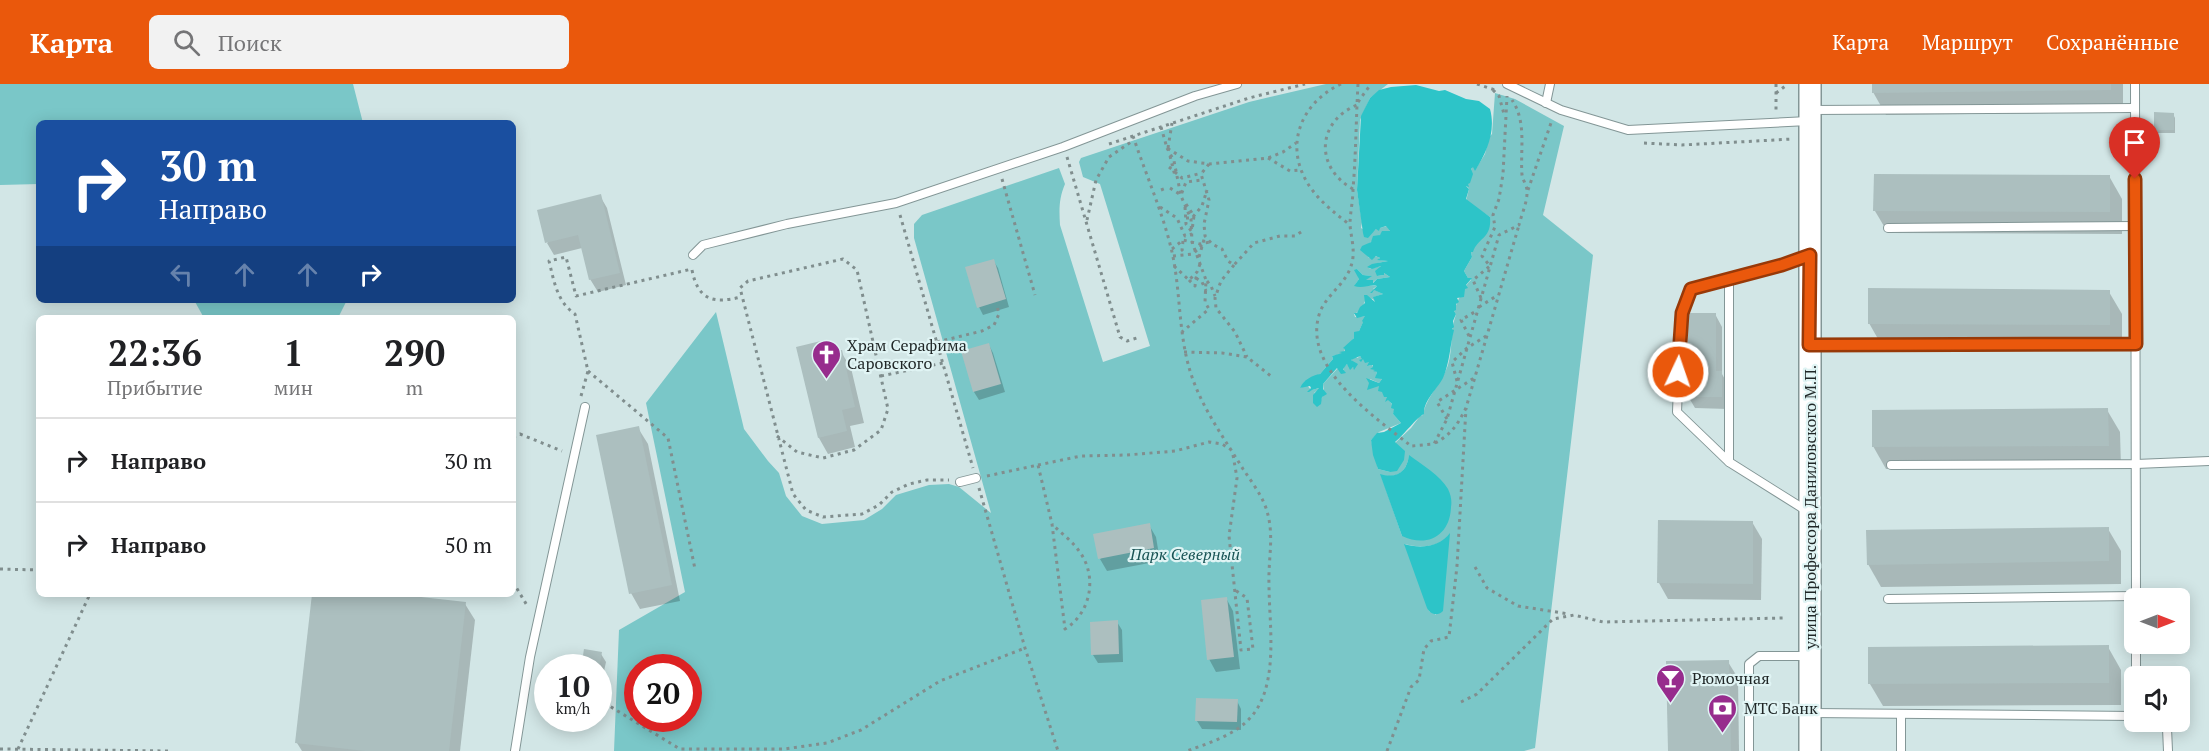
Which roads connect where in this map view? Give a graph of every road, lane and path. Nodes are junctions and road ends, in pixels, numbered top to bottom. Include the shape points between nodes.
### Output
1 (1237, 84) edge
2 (1305, 84) edge
3 (1341, 84) edge
4 (1358, 84) edge
5 (1371, 84) edge
6 (1507, 84) edge
7 (1550, 84) edge
8 (1788, 84) edge
9 (1810, 84) edge
10 (2135, 84) edge
11 (1492, 89) dead end
12 (1776, 93) dead end
13 (1546, 103) junction
14 (1357, 104) junction
15 (2135, 108) junction
16 (1810, 115) junction
17 (1505, 116) junction
18 (1552, 118) dead end
19 (1172, 123) junction
20 (1161, 127) junction
21 (1134, 138) junction
22 (1296, 143) junction
23 (1063, 147) junction
24 (1100, 147) dead end
25 (1168, 149) junction
26 (1268, 158) junction
27 (1068, 159) junction
28 (1057, 162) dead end
29 (1209, 164) junction
30 (1000, 169) junction
31 (1301, 170) junction
32 (1202, 173) junction
33 (1176, 176) junction
34 (1185, 177) junction
35 (1193, 178) junction
36 (1202, 180) junction
37 (1003, 181) junction
38 (1185, 183) junction
39 (992, 184) dead end
40 (1176, 184) dead end
41 (1207, 189) junction
42 (1161, 190) dead end
43 (1353, 190) junction
44 (1528, 192) junction
45 (1181, 195) junction
46 (896, 203) junction
47 (1158, 206) junction
48 (910, 212) dead end
49 (900, 216) junction
50 (1191, 217) junction
51 (1087, 221) junction
52 (1350, 225) junction
53 (1519, 225) junction
54 (2136, 226) junction
55 (1888, 228) dead end
56 (1304, 230) dead end
57 (1182, 233) junction
58 (1192, 233) junction
59 (1205, 236) junction
60 (1181, 241) junction
61 (1192, 242) junction
62 (1210, 242) junction
63 (1203, 245) junction
64 (1172, 250) junction
65 (1196, 252) junction
66 (693, 255) joint
67 (1186, 255) junction
68 (1810, 255) junction
69 (1173, 256) junction
70 (1199, 260) junction
71 (1174, 265) junction
72 (1234, 265) junction
73 (1490, 266) junction
74 (692, 269) junction
75 (1192, 279) junction
76 (1729, 279) junction
77 (1206, 280) junction
78 (1206, 291) junction
79 (1499, 294) junction
80 (1035, 295) dead end
81 (741, 297) junction
82 (1215, 298) junction
83 (1481, 298) junction
84 (997, 306) dead end
85 (1478, 308) junction
86 (1182, 332) junction
87 (1488, 335) junction
88 (1137, 338) dead end
89 (1470, 338) junction
90 (937, 342) junction
91 (2136, 344) junction
92 (1809, 345) junction
93 (1467, 348) junction
94 (1184, 352) junction
95 (1248, 357) junction
96 (943, 363) junction
97 (881, 376) junction
98 (1272, 377) dead end
99 (1475, 377) junction
100 (1457, 382) junction
101 (1455, 390) junction
102 (585, 407) dead end
103 (1466, 408) junction
104 (1447, 419) junction
105 (516, 436) edge
106 (777, 436) junction
107 (1434, 444) junction
108 (564, 452) dead end
109 (1232, 452) junction
110 (2209, 461) edge
111 (1730, 462) junction
112 (2136, 464) junction
113 (1038, 465) junction
114 (1891, 465) dead end
115 (976, 478) junction
116 (960, 482) joint
117 (1809, 512) junction
118 (1052, 524) junction
119 (1475, 567) dead end
120 (0, 569) edge
121 (695, 569) dead end
122 (36, 570) edge
123 (516, 587) edge
124 (2136, 588) edge
125 (1235, 590) junction
126 (89, 597) edge
127 (2124, 597) edge
128 (1888, 599) dead end
129 (528, 607) dead end
130 (1574, 615) junction
131 (1783, 618) dead end
132 (1025, 648) junction
133 (1810, 656) junction
134 (1461, 702) dead end
135 (612, 708) edge
136 (1810, 713) junction
137 (1901, 714) junction
138 (2124, 716) edge
139 (2167, 732) edge
140 (0, 749) edge
141 (18, 749) junction
142 (681, 750) edge
143 (170, 751) edge
144 (515, 751) edge
145 (727, 751) edge
146 (1058, 751) edge
147 (1187, 751) edge
148 (1387, 751) edge
149 (1749, 751) edge
150 (1810, 751) edge
151 (1901, 751) edge
152 (2168, 751) edge

1 - 23 lane via 1195,96
2 - 19 path
3 - 22 path via 1311,106
4 - 14 path
5 - 14 path
6 - 13 lane
7 - 13 lane
8 - 12 path
9 - 16 main road, улица Профессора Даниловского М.П.
10 - 15 lane
11 - 17 path via 1499,96
13 - 16 lane via 1628,130
14 - 43 path
14 - 43 path via 1338,116 1325,142 1330,168
15 - 16 lane
15 - 54 lane
16 - 68 main road, улица Профессора Даниловского М.П.
17 - 44 path via 1508,94 1519,119 1522,176
17 - 73 path via 1503,174 1493,215 1495,227 1482,256
18 - 44 path
19 - 20 path
19 - 25 path
20 - 21 path
20 - 25 path
21 - 24 path
21 - 47 path
21 - 51 path via 1109,157 1096,180
22 - 26 path
22 - 31 path
23 - 27 path
23 - 30 lane
25 - 29 path via 1188,161
25 - 33 path
25 - 33 path
26 - 29 path
26 - 31 path via 1290,171
27 - 28 path
27 - 51 path
29 - 32 path
30 - 37 path
30 - 46 lane
31 - 52 path via 1312,190
32 - 35 path
32 - 36 path
33 - 34 path
33 - 45 path
34 - 35 path
34 - 38 path
35 - 36 path
35 - 38 path
36 - 41 path
37 - 39 path
37 - 80 path
38 - 45 path
40 - 45 path
41 - 50 path via 1202,206
41 - 59 path
42 - 45 path via 1168,188
43 - 52 path
44 - 53 path
45 - 50 path
46 - 49 path
46 - 66 lane via 703,245
47 - 57 path via 1177,218
47 - 64 path
48 - 49 path
49 - 90 path
50 - 58 path
50 - 58 path via 1190,225 1186,224
51 - 88 path via 1120,337 1126,341
52 - 107 path via 1353,257 1348,274 1319,315 1318,343 1325,362 1344,390 1411,446
53 - 73 path via 1499,235
53 - 79 path
54 - 55 lane
54 - 91 lane
56 - 72 path via 1295,236 1254,243
57 - 58 path
57 - 60 path
58 - 61 path
59 - 62 path
59 - 63 path
60 - 61 path
60 - 64 path
60 - 67 path
61 - 63 path
61 - 65 path
62 - 63 path
62 - 72 path via 1222,249
63 - 65 path
63 - 70 path
64 - 69 path
65 - 67 path
65 - 70 path
66 - 74 path
67 - 69 path
68 - 76 lane
68 - 92 main road, улица Профессора Даниловского М.П.
69 - 71 path
70 - 75 path
70 - 77 path
71 - 75 path
71 - 86 path
72 - 82 path via 1221,281
73 - 83 path
73 - 83 path via 1473,280
74 - 81 path via 701,294 713,300
74 - 121 path via 576,296 566,257 549,261 560,298 574,314 588,370 668,438
75 - 78 path via 1202,282
76 - 111 lane
76 - 111 lane via 1691,289 1682,313 1677,412
77 - 78 path
77 - 82 path
78 - 86 path via 1209,309
79 - 85 path
79 - 87 path
81 - 97 path via 740,288 748,281 843,259 856,270
81 - 106 path
82 - 95 path via 1216,308
83 - 85 path
84 - 90 path via 999,314 994,325
85 - 89 path
85 - 89 path via 1461,320
86 - 94 path
87 - 93 path
87 - 99 path
89 - 93 path
90 - 96 path
91 - 92 lane
91 - 112 lane
92 - 117 main road, улица Профессора Даниловского М.П.
93 - 100 path
93 - 100 path via 1452,362
94 - 95 path
94 - 109 path via 1206,411
95 - 98 path
96 - 97 path
96 - 115 path
97 - 106 path via 888,409 881,430 854,450 823,458 798,452
99 - 101 path
99 - 103 path
100 - 101 path
101 - 104 path
101 - 104 path via 1437,402
102 - 144 lane via 530,657
103 - 107 path via 1457,426
103 - 148 path via 1449,637 1431,641 1424,649 1419,680 1413,683
104 - 107 path
105 - 108 path
106 - 116 path via 793,494 806,510 823,517 862,514 909,484
109 - 113 path via 1222,444 1209,442 1174,451 1081,456
109 - 125 path via 1237,478 1229,536
109 - 147 path via 1265,507 1272,533 1268,569 1268,680 1259,705 1245,723
110 - 112 lane
111 - 117 lane
112 - 114 lane
112 - 124 lane
113 - 115 path
113 - 118 path
115 - 116 lane
115 - 132 path
117 - 133 main road, улица Профессора Даниловского М.П.
118 - 118 path via 1061,598 1065,629 1087,607 1088,569 1080,552
119 - 130 path via 1487,588 1518,606
120 - 122 path
123 - 129 path
125 - 125 path via 1247,598 1253,649 1241,650
126 - 141 path
127 - 128 lane
130 - 131 path via 1603,621
130 - 134 path via 1553,619 1477,694
132 - 145 path via 940,681 861,730 827,743
132 - 146 path
133 - 136 main road, улица Профессора Даниловского М.П.
133 - 149 lane via 1759,656 1749,664
135 - 142 path
136 - 137 lane
136 - 150 main road, улица Профессора Даниловского М.П.
137 - 138 lane
137 - 151 lane
139 - 152 lane
140 - 141 path
141 - 143 path
142 - 145 path

